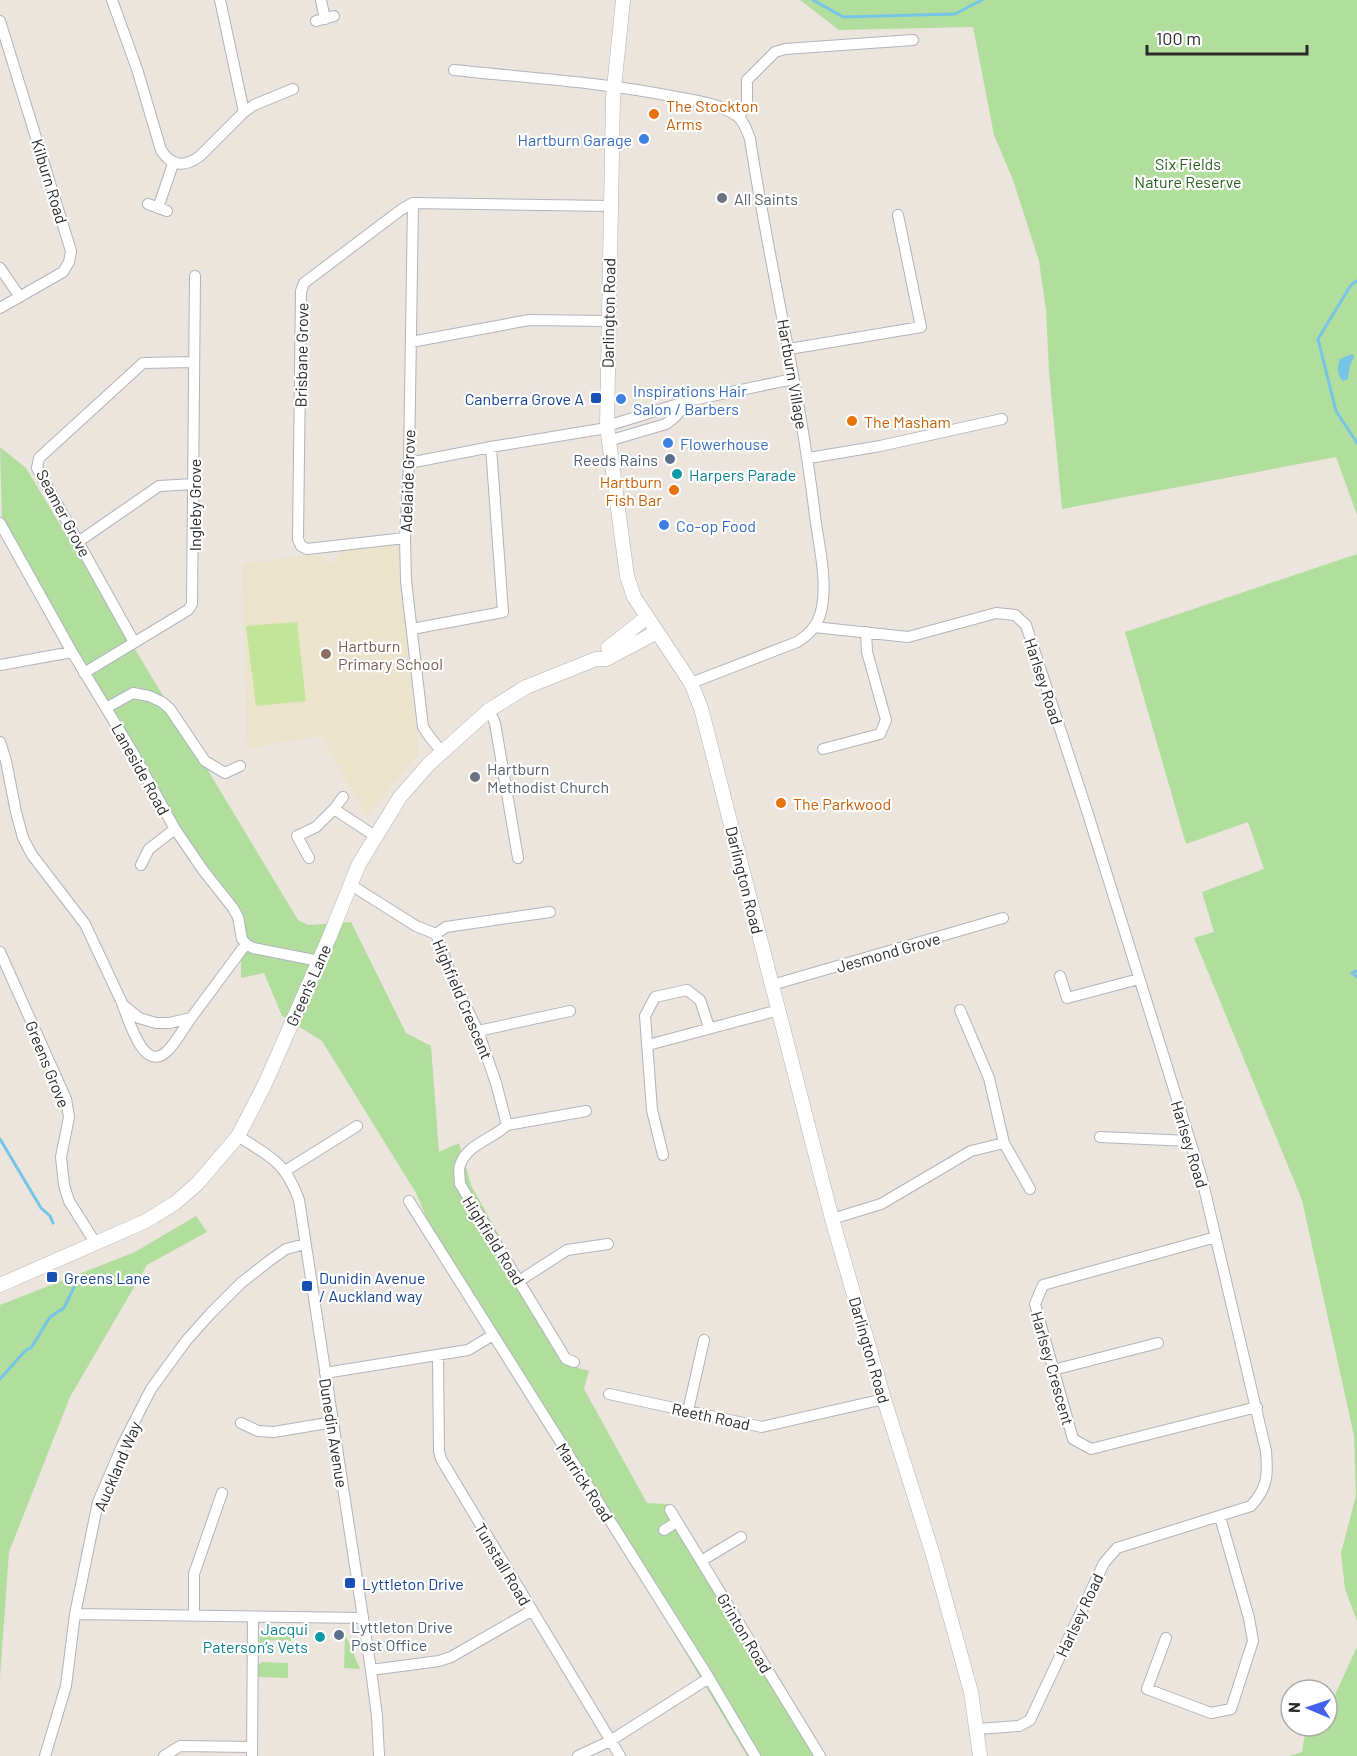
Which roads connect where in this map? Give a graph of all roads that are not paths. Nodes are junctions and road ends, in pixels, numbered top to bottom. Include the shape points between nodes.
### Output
1 (112, 0) edge
2 (220, 0) edge
3 (321, 0) edge
4 (623, 0) edge
5 (325, 19) dead end
6 (0, 21) edge
7 (913, 40) dead end
8 (454, 70) dead end
9 (614, 86) junction
10 (293, 89) dead end
11 (244, 112) junction
12 (739, 117) junction
13 (173, 164) junction
14 (413, 203) junction
15 (610, 206) junction
16 (158, 208) dead end
17 (898, 215) dead end
18 (0, 268) edge
19 (195, 276) dead end
20 (20, 297) junction
21 (0, 308) edge
22 (607, 321) junction
23 (411, 342) junction
24 (789, 349) junction
25 (194, 362) junction
26 (793, 379) junction
27 (672, 412) junction
28 (637, 417) junction
29 (1002, 419) dead end
30 (607, 432) junction
31 (640, 432) junction
32 (491, 447) junction
33 (808, 458) junction
34 (409, 464) junction
35 (194, 484) junction
36 (1, 523) edge
37 (405, 538) junction
38 (78, 542) junction
39 (647, 617) junction
40 (814, 627) junction
41 (412, 629) junction
42 (657, 632) junction
43 (866, 632) junction
44 (134, 642) junction
45 (72, 652) junction
46 (596, 659) junction
47 (0, 665) edge
48 (84, 673) junction
49 (690, 683) junction
50 (106, 708) junction
51 (489, 710) junction
52 (0, 741) edge
53 (823, 749) dead end
54 (442, 752) junction
55 (240, 766) dead end
56 (225, 773) junction
57 (222, 785) dead end
58 (343, 798) dead end
59 (334, 809) junction
60 (175, 829) junction
61 (375, 836) junction
62 (309, 858) dead end
63 (518, 858) dead end
64 (141, 865) dead end
65 (351, 885) junction
66 (550, 912) dead end
67 (1003, 918) dead end
68 (436, 934) junction
69 (246, 944) junction
70 (0, 952) edge
71 (319, 961) junction
72 (4, 967) edge
73 (1060, 976) dead end
74 (1139, 979) junction
75 (772, 985) junction
76 (123, 1005) junction
77 (779, 1010) junction
78 (960, 1010) dead end
79 (570, 1011) dead end
80 (191, 1018) junction
81 (709, 1028) junction
82 (478, 1031) junction
83 (648, 1046) junction
84 (586, 1111) dead end
85 (507, 1125) junction
86 (357, 1126) dead end
87 (238, 1136) junction
88 (1100, 1137) dead end
89 (1189, 1141) junction
90 (1004, 1143) junction
91 (663, 1155) dead end
92 (285, 1171) junction
93 (1030, 1189) dead end
94 (414, 1205) dead end
95 (832, 1219) junction
96 (1216, 1237) junction
97 (96, 1244) junction
98 (305, 1244) junction
99 (608, 1244) dead end
100 (519, 1281) junction
101 (0, 1285) edge
102 (493, 1335) junction
103 (704, 1340) dead end
104 (1158, 1343) dead end
105 (438, 1356) junction
106 (574, 1362) dead end
107 (1053, 1370) junction
108 (325, 1373) junction
109 (609, 1394) dead end
110 (884, 1399) junction
111 (1257, 1407) junction
112 (688, 1411) junction
113 (333, 1422) junction
114 (241, 1423) dead end
115 (222, 1493) dead end
116 (670, 1510) dead end
117 (1220, 1517) junction
118 (677, 1522) junction
119 (664, 1530) dead end
120 (741, 1537) dead end
121 (701, 1561) junction
122 (531, 1611) junction
123 (75, 1614) junction
124 (194, 1616) junction
125 (253, 1617) junction
126 (363, 1618) junction
127 (1166, 1638) dead end
128 (371, 1670) junction
129 (709, 1678) junction
130 (978, 1729) junction
131 (610, 1741) junction
132 (252, 1751) edge
133 (45, 1756) edge
134 (164, 1756) edge
135 (379, 1756) edge
136 (578, 1756) edge
137 (620, 1756) edge
138 (754, 1756) edge
139 (820, 1756) edge
140 (980, 1756) edge

1 - 13 street via 161,150
2 - 11 street
3 - 5 street
4 - 9 street, Darlington Road
6 - 20 street, Kilburn Road via 70,251 63,272
7 - 12 street via 775,52 747,80 747,103
8 - 9 street
9 - 12 street via 706,103
9 - 15 street, Darlington Road
10 - 11 street
11 - 13 street via 192,162
12 - 24 street, Hartburn Village via 750,139
13 - 16 street
14 - 15 street
14 - 23 street, Adelaide Grove
14 - 37 street, Brisbane Grove via 304,283 301,291 298,539 307,549
15 - 22 street, Darlington Road
17 - 24 street via 921,327
18 - 20 street
19 - 25 street, Ingleby Grove
20 - 21 street, Kilburn Road
22 - 23 street via 529,320
22 - 30 street, Darlington Road
23 - 34 street, Adelaide Grove
24 - 26 street, Hartburn Village
25 - 35 street, Ingleby Grove
25 - 38 street, Seamer Grove via 143,363 39,458 37,468
26 - 27 street via 688,401
26 - 33 street, Hartburn Village
27 - 28 street
27 - 31 street via 666,424
28 - 30 street
28 - 31 street
29 - 33 street
30 - 31 street
30 - 32 street
30 - 39 street, Darlington Road via 630,588
32 - 34 street
32 - 41 street via 503,612
33 - 40 street, Hartburn Village via 823,584
34 - 37 street, Adelaide Grove
35 - 38 street via 159,486
35 - 44 street, Ingleby Grove via 192,604
36 - 45 street, Laneside Road
37 - 41 street, Adelaide Grove
38 - 44 street, Seamer Grove
39 - 42 street, Darlington Road
39 - 46 street, Green's Lane
40 - 43 street, Harlsey Road
40 - 49 street via 806,637 789,646
41 - 54 street, Adelaide Grove via 423,727
42 - 46 street, Green's Lane via 606,659
42 - 49 street, Darlington Road
43 - 53 street via 867,652 886,720 880,734
43 - 74 street, Harlsey Road via 908,637 996,613 1015,615 1026,625
44 - 48 street, Ingleby Grove
45 - 47 street
45 - 48 street, Laneside Road
46 - 51 street, Green's Lane via 520,690
48 - 50 street, Laneside Road
49 - 75 street, Darlington Road via 701,708
50 - 56 street via 133,693 162,702 205,761
50 - 60 street, Laneside Road
51 - 54 street, Green's Lane
51 - 63 street via 495,723
52 - 76 street via 24,838 40,867 85,924
54 - 61 street, Green's Lane via 399,797
55 - 56 street
56 - 57 street
58 - 59 street
59 - 61 street
59 - 62 street via 316,827 297,836
60 - 64 street via 149,849
60 - 69 street, Laneside Road via 238,917
61 - 65 street, Green's Lane
65 - 68 street, Highfield Crescent via 416,926
65 - 71 street, Green's Lane
66 - 68 street via 446,927
67 - 75 street, Jesmond Grove
68 - 82 street, Highfield Crescent
69 - 71 street
69 - 80 street
70 - 72 street, Greens Grove
71 - 87 street, Green's Lane
72 - 97 street, Greens Grove via 66,1099 69,1117 61,1157 63,1185
73 - 74 street via 1067,998
74 - 89 street, Harlsey Road
75 - 77 street, Darlington Road
76 - 80 street via 139,1018 156,1023
76 - 80 street via 141,1048 156,1057 164,1054
77 - 81 street
77 - 95 street, Darlington Road
78 - 90 street via 989,1078
79 - 82 street
81 - 83 street
81 - 83 street via 700,1000 687,990 655,997 645,1016
82 - 85 street, Highfield Crescent
83 - 91 street via 652,1110
84 - 85 street
85 - 100 street, Highfield Road via 469,1149 459,1166 460,1184
86 - 92 street
87 - 92 street, Dunedin Avenue
87 - 97 street, Green's Lane via 198,1183 175,1203
88 - 89 street
89 - 96 street, Harlsey Road
90 - 93 street
90 - 95 street via 971,1151 881,1204
92 - 98 street, Dunedin Avenue via 299,1200
94 - 102 street, Marrick Road
95 - 110 street, Darlington Road
96 - 107 street, Harlsey Crescent via 1043,1285 1035,1304
96 - 111 street, Harlsey Road
97 - 101 street, Green's Lane
98 - 108 street, Dunedin Avenue
98 - 123 street, Auckland Way via 286,1249 241,1283 186,1341 151,1389 98,1502
99 - 100 street via 567,1250
100 - 106 street, Highfield Road via 566,1359
102 - 105 street via 468,1350
102 - 129 street, Marrick Road
103 - 112 street
104 - 107 street
105 - 108 street
105 - 122 street, Tunstall Road via 441,1459
107 - 111 street, Harlsey Crescent via 1072,1439 1091,1449
108 - 113 street, Dunedin Avenue
109 - 112 street, Reeth Road
110 - 112 street, Reeth Road via 762,1427
110 - 130 street, Darlington Road via 933,1555
111 - 117 street, Harlsey Road via 1268,1472 1262,1494 1251,1506
113 - 114 street via 274,1432 258,1431
113 - 126 street, Dunedin Avenue
115 - 124 street via 194,1574
116 - 118 street, Grinton Road
117 - 127 street via 1253,1641 1231,1709 1211,1713 1147,1689
117 - 130 street, Harlsey Road via 1118,1548 1104,1563 1030,1720 1019,1726
118 - 119 street
118 - 121 street, Grinton Road
120 - 121 street
121 - 139 street, Grinton Road
122 - 128 street via 451,1657
122 - 131 street, Tunstall Road
123 - 124 street
123 - 133 street, Auckland Way via 66,1686
124 - 125 street
125 - 126 street
125 - 132 street
126 - 128 street, Dunedin Avenue
128 - 135 street, Dunedin Avenue
129 - 131 street
129 - 138 street, Marrick Road
130 - 140 street, Darlington Road
131 - 136 street
131 - 137 street, Tunstall Road
132 - 134 street via 180,1746

